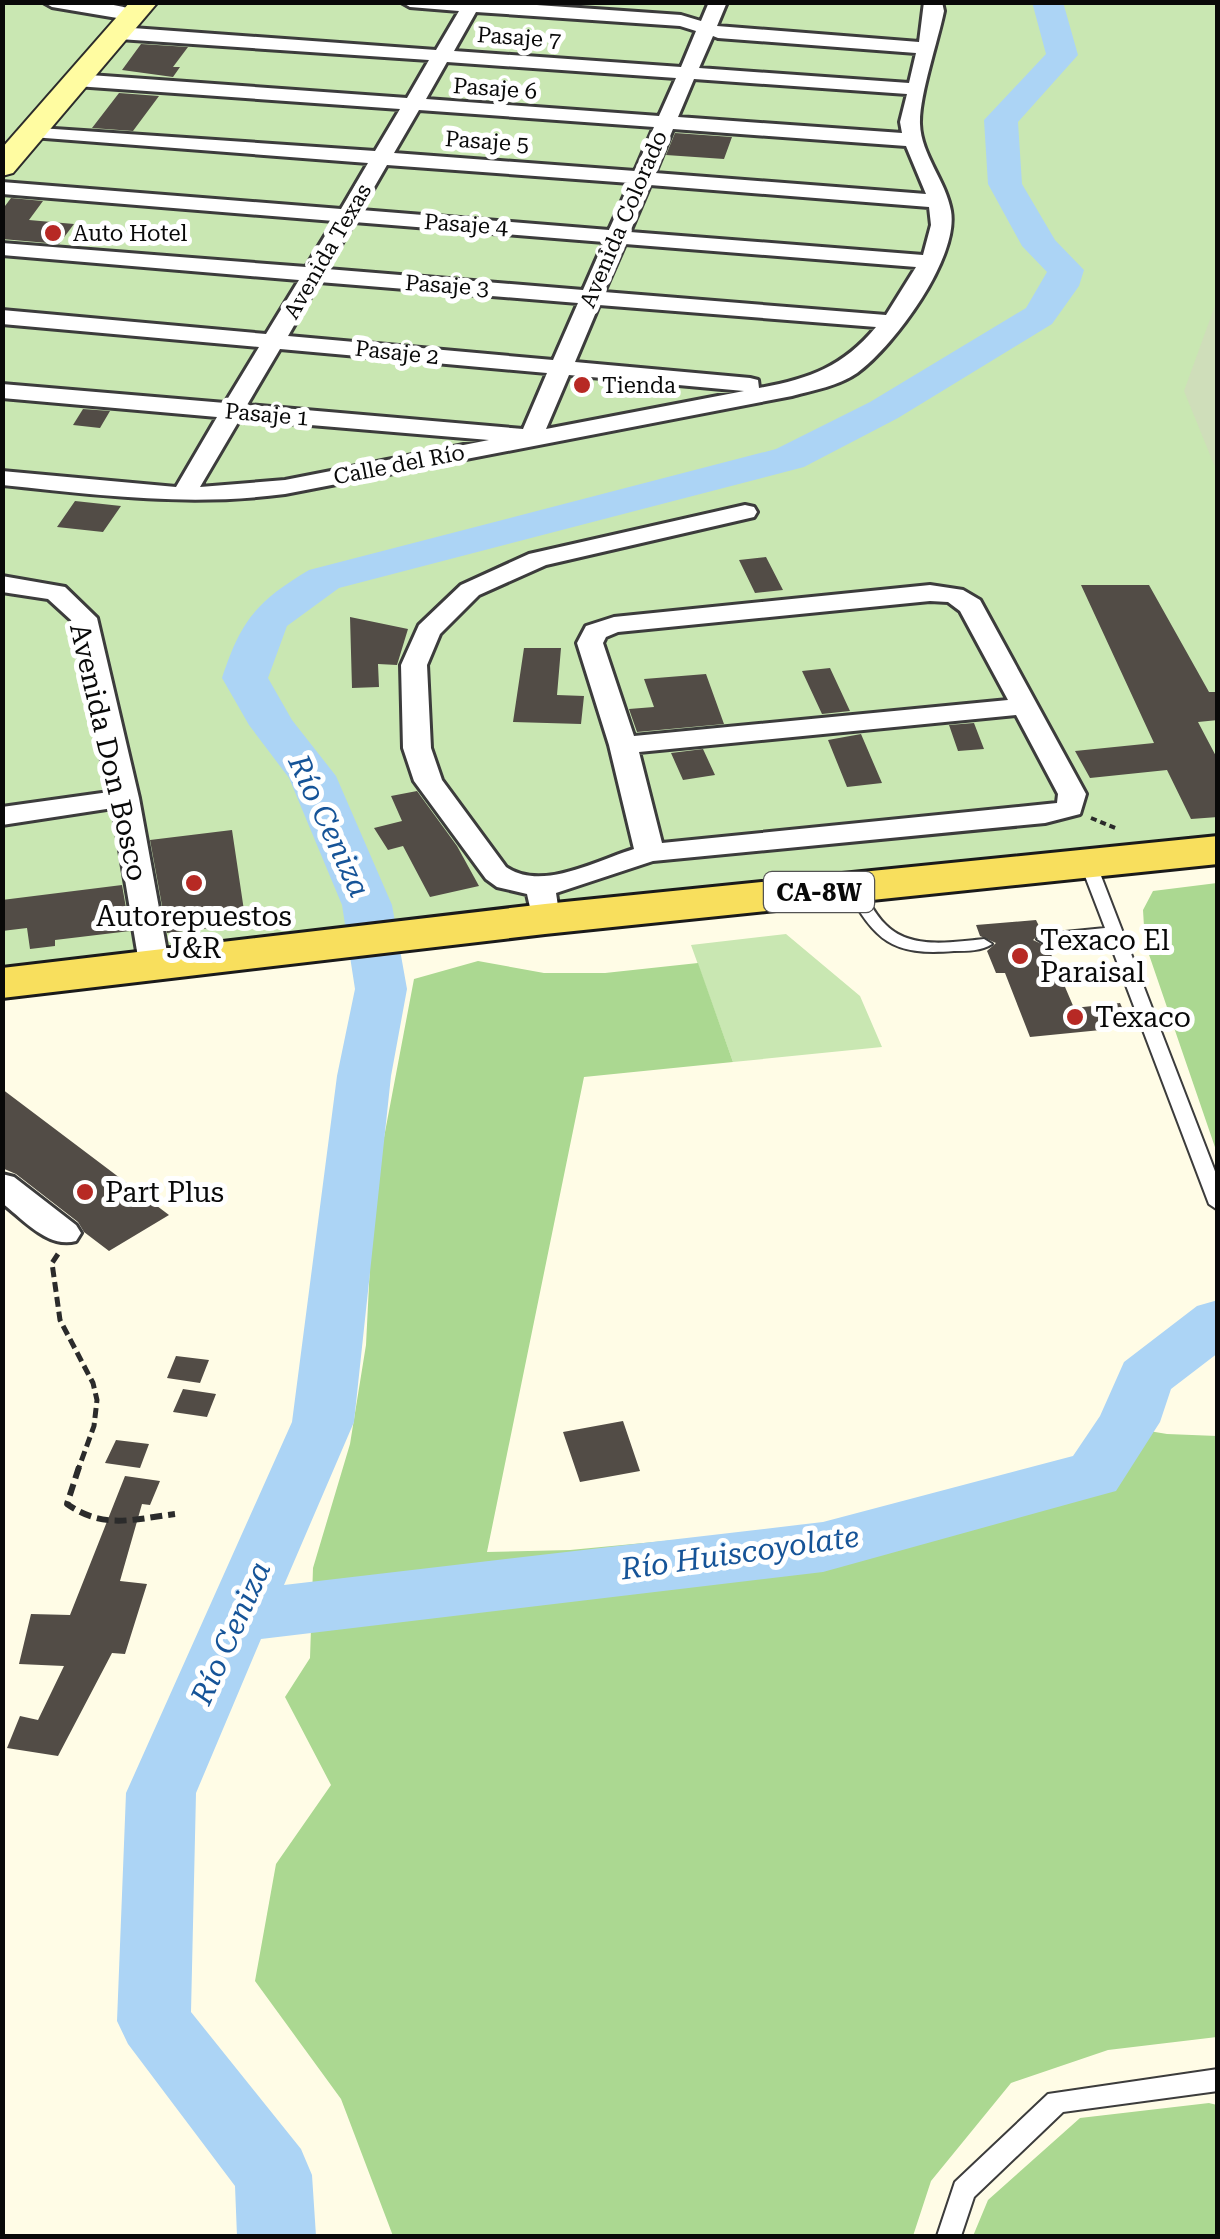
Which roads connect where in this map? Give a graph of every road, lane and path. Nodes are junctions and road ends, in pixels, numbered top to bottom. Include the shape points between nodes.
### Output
1 (52, 2) edge
2 (410, 2) edge
3 (718, 2) edge
4 (420, 3) edge
5 (931, 3) edge
6 (470, 7) junction
7 (554, 7) edge
8 (133, 17) edge
9 (705, 26) junction
10 (926, 48) junction
11 (441, 57) junction
12 (685, 74) junction
13 (76, 80) junction
14 (915, 89) junction
15 (411, 107) junction
16 (663, 126) junction
17 (32, 131) junction
18 (912, 140) junction
19 (381, 158) junction
20 (5, 160) edge
21 (641, 178) junction
22 (2, 188) edge
23 (937, 201) junction
24 (347, 216) junction
25 (617, 235) junction
26 (2, 249) edge
27 (930, 262) junction
28 (312, 275) junction
29 (591, 296) junction
30 (2, 317) edge
31 (890, 322) junction
32 (274, 340) junction
33 (560, 368) junction
34 (792, 389) junction
35 (2, 391) edge
36 (233, 410) junction
37 (532, 438) junction
38 (2, 478) edge
39 (183, 495) junction
40 (745, 512) dead end
41 (8, 584) edge
42 (1027, 706) junction
43 (623, 745) junction
44 (125, 798) junction
45 (2, 816) edge
46 (1218, 850) edge
47 (650, 854) junction
48 (1088, 863) junction
49 (854, 889) junction
50 (543, 903) junction
51 (1116, 932) junction
52 (1045, 939) dead end
53 (984, 944) dead end
54 (154, 963) junction
55 (2, 982) edge
56 (2, 1184) edge
57 (1218, 1204) edge
58 (64, 1232) joint
59 (174, 1514) dead end
60 (1218, 2080) edge
61 (949, 2236) edge

1 - 8 street, Pasaje 7
2 - 4 street
3 - 9 street, Avenida Colorado
4 - 6 street
5 - 10 street
6 - 7 street
6 - 11 street, Avenida Texas
7 - 9 street
8 - 11 street, Pasaje 7
8 - 13 main road
9 - 10 street
9 - 12 street, Avenida Colorado
10 - 14 street
11 - 12 street, Pasaje 7
11 - 15 street, Avenida Texas
12 - 14 street, Pasaje 7
12 - 16 street, Avenida Colorado
13 - 15 street, Pasaje 6
13 - 17 main road
14 - 18 street
15 - 16 street, Pasaje 6
15 - 19 street, Avenida Texas
16 - 18 street, Pasaje 6
16 - 21 street, Avenida Colorado
17 - 19 street, Pasaje 5
17 - 20 main road
18 - 23 street
19 - 21 street, Pasaje 5
19 - 24 street, Avenida Texas
21 - 23 street, Pasaje 5
21 - 25 street, Avenida Colorado
22 - 24 street, Pasaje 4
23 - 27 street via 943,222
24 - 25 street, Pasaje 4
24 - 28 street, Avenida Texas
25 - 27 street, Pasaje 4
25 - 29 street, Avenida Colorado
26 - 28 street, Pasaje 3
27 - 31 street, Calle del Río
28 - 29 street, Pasaje 3
28 - 32 street, Avenida Texas
29 - 31 street, Pasaje 3
29 - 33 street, Avenida Colorado
30 - 32 street, Pasaje 2
31 - 34 street, Calle del Río via 848,368
32 - 33 street, Pasaje 2
32 - 36 street, Avenida Texas
33 - 34 street, Pasaje 2
33 - 37 street, Avenida Colorado
34 - 37 street, Calle del Río
35 - 36 street, Pasaje 1
36 - 37 street, Pasaje 1
36 - 39 street, Avenida Texas
37 - 39 street, Calle del Río via 285,487
38 - 39 street, Calle del Río
40 - 50 street via 538,559 470,590 428,631 414,665 417,748 428,781 496,873
41 - 44 street, Avenida Don Bosco via 56,592 84,618
42 - 43 street
42 - 43 street via 972,606 954,595 930,593 594,632 590,643
42 - 47 street via 1072,794 1070,808
43 - 47 street
44 - 45 street
44 - 54 street, Avenida Don Bosco
46 - 48 main road, CA-8W
47 - 50 street
48 - 49 main road, CA-8W
48 - 51 lane
49 - 50 main road, CA-8W
49 - 53 lane via 881,930 902,943
50 - 54 main road, CA-8W via 421,934
51 - 52 lane
51 - 57 lane
54 - 55 main road
56 - 58 street
58 - 59 path via 52,1262 57,1314 97,1398 68,1504 88,1521 104,1523
60 - 61 lane via 1057,2102 964,2190

